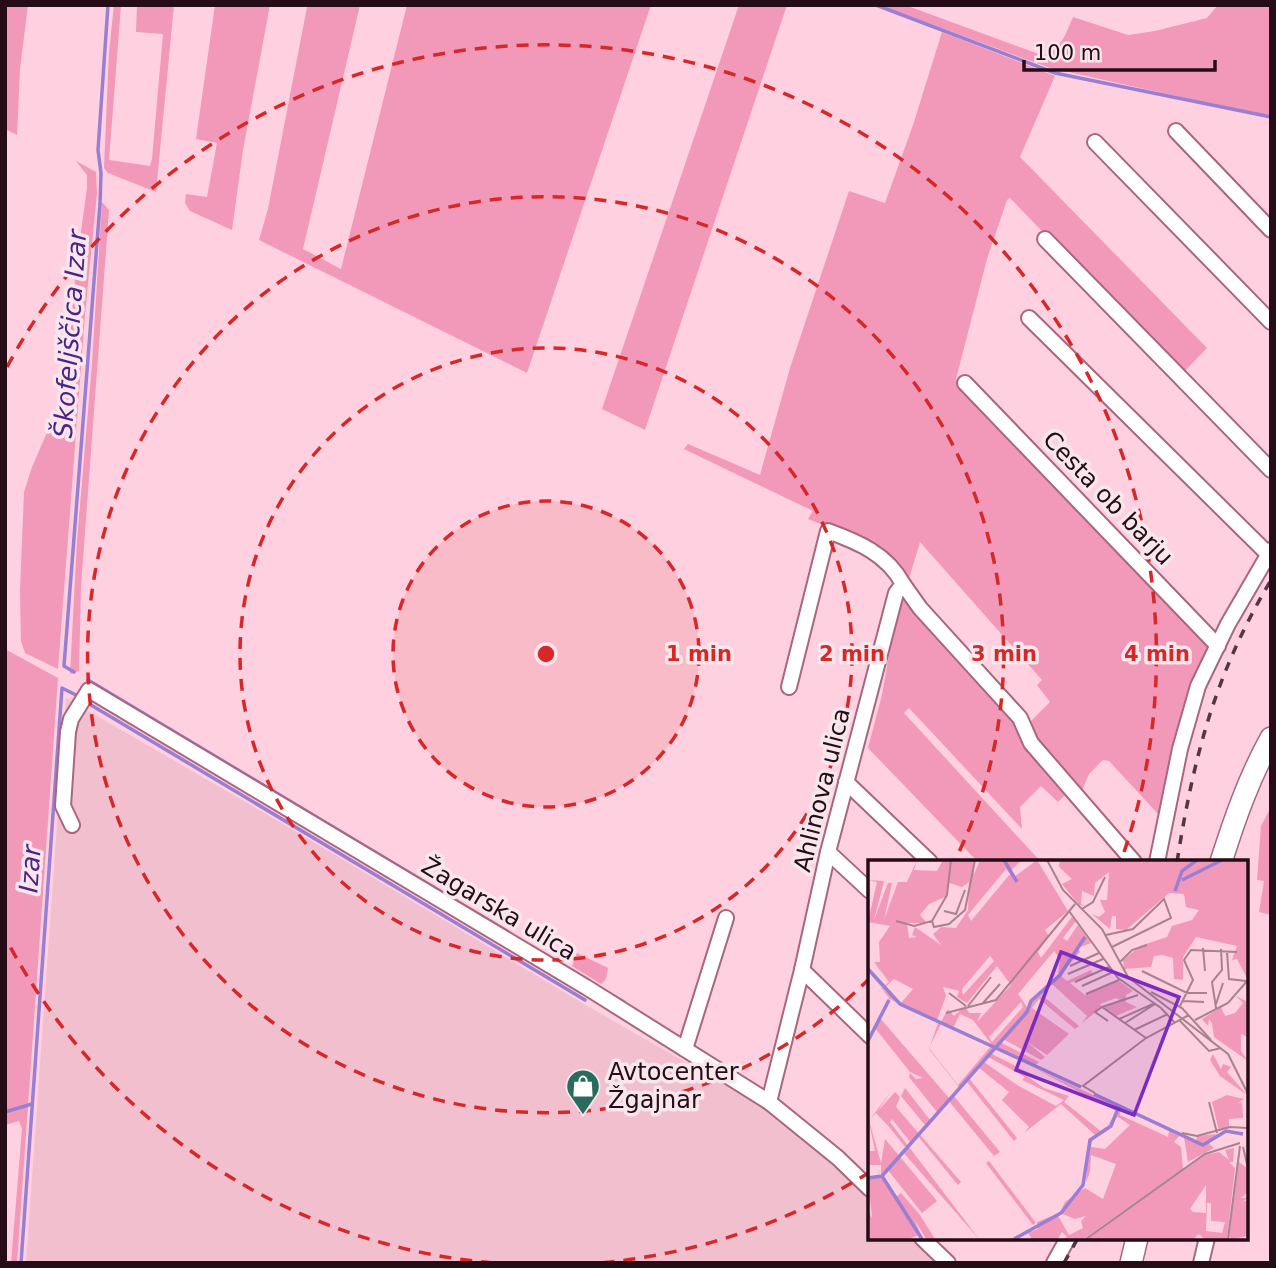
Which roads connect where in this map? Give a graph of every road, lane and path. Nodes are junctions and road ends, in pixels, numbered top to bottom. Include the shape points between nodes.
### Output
1 (1175, 131) dead end
2 (1095, 142) dead end
3 (1271, 230) edge
4 (1045, 239) dead end
5 (1028, 318) dead end
6 (1271, 322) edge
7 (965, 383) dead end
8 (1271, 470) edge
9 (1269, 552) edge
10 (903, 584) junction
11 (1218, 646) junction
12 (789, 687) dead end
13 (1271, 738) edge
14 (846, 782) junction
15 (72, 825) dead end
16 (828, 852) junction
17 (928, 860) edge
18 (1132, 860) edge
19 (1157, 860) edge
20 (1222, 860) edge
21 (868, 889) edge
22 (726, 918) dead end
23 (802, 970) junction
24 (868, 1034) edge
25 (685, 1049) junction
26 (769, 1102) junction
27 (868, 1187) edge
28 (924, 1240) edge
29 (1067, 1240) edge
30 (1137, 1240) edge
31 (1207, 1240) edge
32 (948, 1263) edge
33 (1054, 1263) edge
34 (1131, 1263) edge
35 (1201, 1263) edge

1 - 3 street
2 - 6 street
4 - 8 street
5 - 9 street
7 - 11 street, Cesta ob barju
9 - 11 street
10 - 12 street via 879,555 828,531
10 - 14 street, Ahlinova ulica
10 - 18 street via 1020,718 1031,743
11 - 19 street via 1198,686 1180,749
13 - 20 main road via 1251,774
14 - 16 street, Ahlinova ulica
14 - 17 street
15 - 25 street, Žagarska ulica via 63,806 68,732 89,690
16 - 21 street
16 - 23 street, Ahlinova ulica
22 - 25 street
23 - 24 street
23 - 26 street, Ahlinova ulica
25 - 26 street, Žagarska ulica
26 - 27 street, Žagarska ulica
28 - 32 street
29 - 33 street
30 - 34 main road
31 - 35 street

